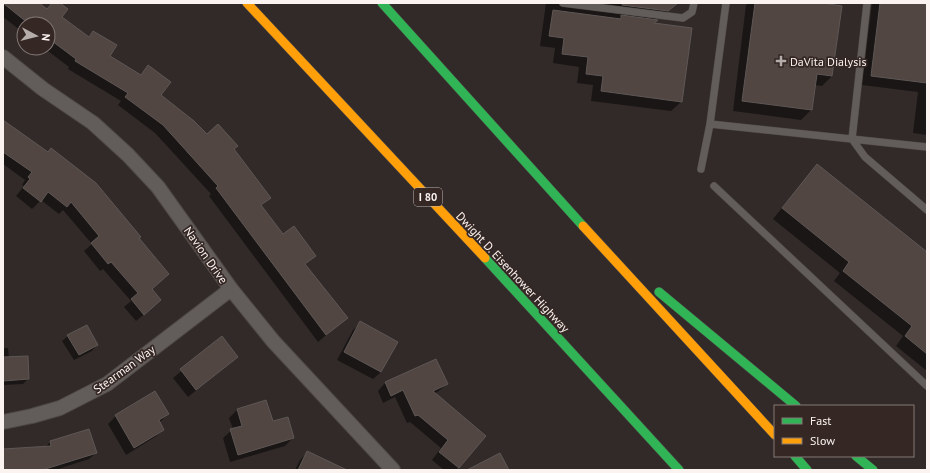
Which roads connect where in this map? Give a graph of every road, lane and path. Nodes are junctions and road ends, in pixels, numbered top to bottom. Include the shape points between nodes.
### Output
1 (247, 3) edge
2 (382, 3) edge
3 (564, 3) edge
4 (694, 3) edge
5 (726, 3) edge
6 (867, 3) edge
7 (3, 56) edge
8 (710, 124) junction
9 (852, 139) junction
10 (927, 147) edge
11 (701, 169) dead end
12 (714, 186) dead end
13 (927, 210) edge
14 (593, 236) junction
15 (231, 289) junction
16 (927, 386) edge
17 (608, 394) junction
18 (795, 405) edge
19 (3, 422) edge
20 (774, 434) edge
21 (795, 457) edge
22 (857, 457) edge
23 (393, 470) edge
24 (668, 470) edge
25 (678, 470) edge
26 (807, 470) edge
27 (873, 470) edge

1 - 17 highway, Dwight D. Eisenhower Highway / I 80
2 - 14 highway
3 - 4 lane via 683,18 692,12
5 - 8 lane
6 - 9 lane
7 - 15 street, Navion Drive via 43,89 93,123 128,155 158,187
8 - 9 lane
8 - 11 lane
9 - 10 lane
9 - 13 lane via 865,157
12 - 16 lane
14 - 18 highway
14 - 20 highway
15 - 19 street, Stearman Way via 107,384 60,408
15 - 23 street, Navion Drive via 273,341
17 - 24 highway
17 - 25 highway, Dwight D. Eisenhower Highway / I 80
21 - 26 highway
22 - 27 highway

